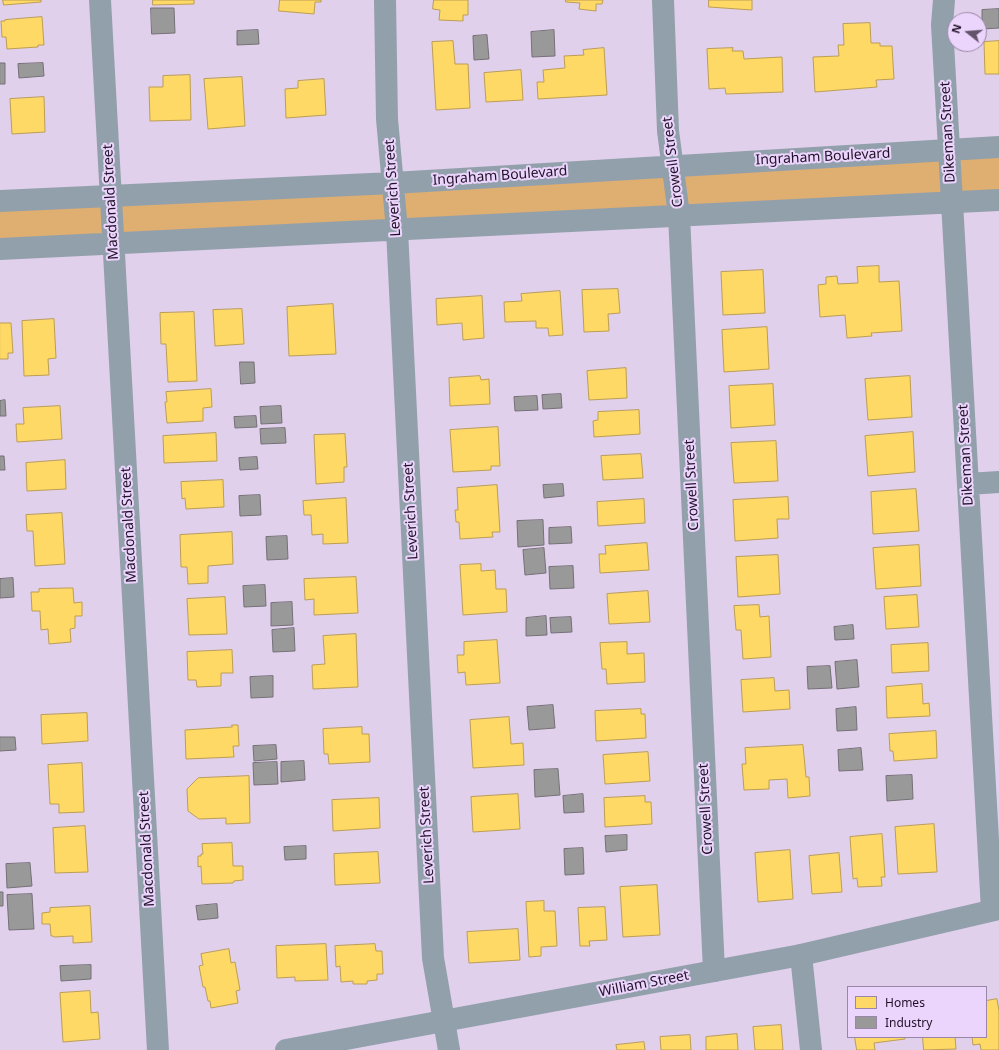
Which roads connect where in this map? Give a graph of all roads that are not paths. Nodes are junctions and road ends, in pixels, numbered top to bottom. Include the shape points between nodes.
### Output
1 (100, 0) edge
2 (385, 0) edge
3 (663, 0) edge
4 (944, 0) edge
5 (999, 147) edge
6 (949, 149) junction
7 (672, 166) junction
8 (393, 183) junction
9 (110, 195) junction
10 (999, 200) edge
11 (0, 201) edge
12 (952, 202) junction
13 (679, 215) junction
14 (397, 230) junction
15 (113, 244) junction
16 (0, 249) edge
17 (999, 482) edge
18 (968, 484) junction
19 (995, 910) edge
20 (801, 955) junction
21 (714, 971) junction
22 (445, 1022) junction
23 (158, 1050) edge
24 (286, 1050) edge
25 (449, 1050) edge
26 (810, 1050) edge

1 - 9 street, Macdonald Street
2 - 8 street, Leverich Street via 388,119
3 - 7 street, Crowell Street via 668,131
4 - 6 street, Dikeman Street via 942,25
5 - 6 street, Ingraham Boulevard
6 - 7 street, Ingraham Boulevard
6 - 12 street, Dikeman Street
7 - 8 street, Ingraham Boulevard
7 - 13 street, Crowell Street
8 - 9 street, Ingraham Boulevard
8 - 14 street, Leverich Street
9 - 11 street, Ingraham Boulevard
9 - 15 street, Macdonald Street
10 - 12 street
12 - 13 street
12 - 18 street, Dikeman Street
13 - 14 street
13 - 21 street, Crowell Street
14 - 15 street
14 - 22 street, Leverich Street via 433,958
15 - 16 street
15 - 23 street, Macdonald Street
17 - 18 street
18 - 19 street, Dikeman Street
19 - 20 street, William Street
20 - 21 street, William Street
20 - 26 street
21 - 22 street, William Street
22 - 24 street, William Street
22 - 25 street, Leverich Street

